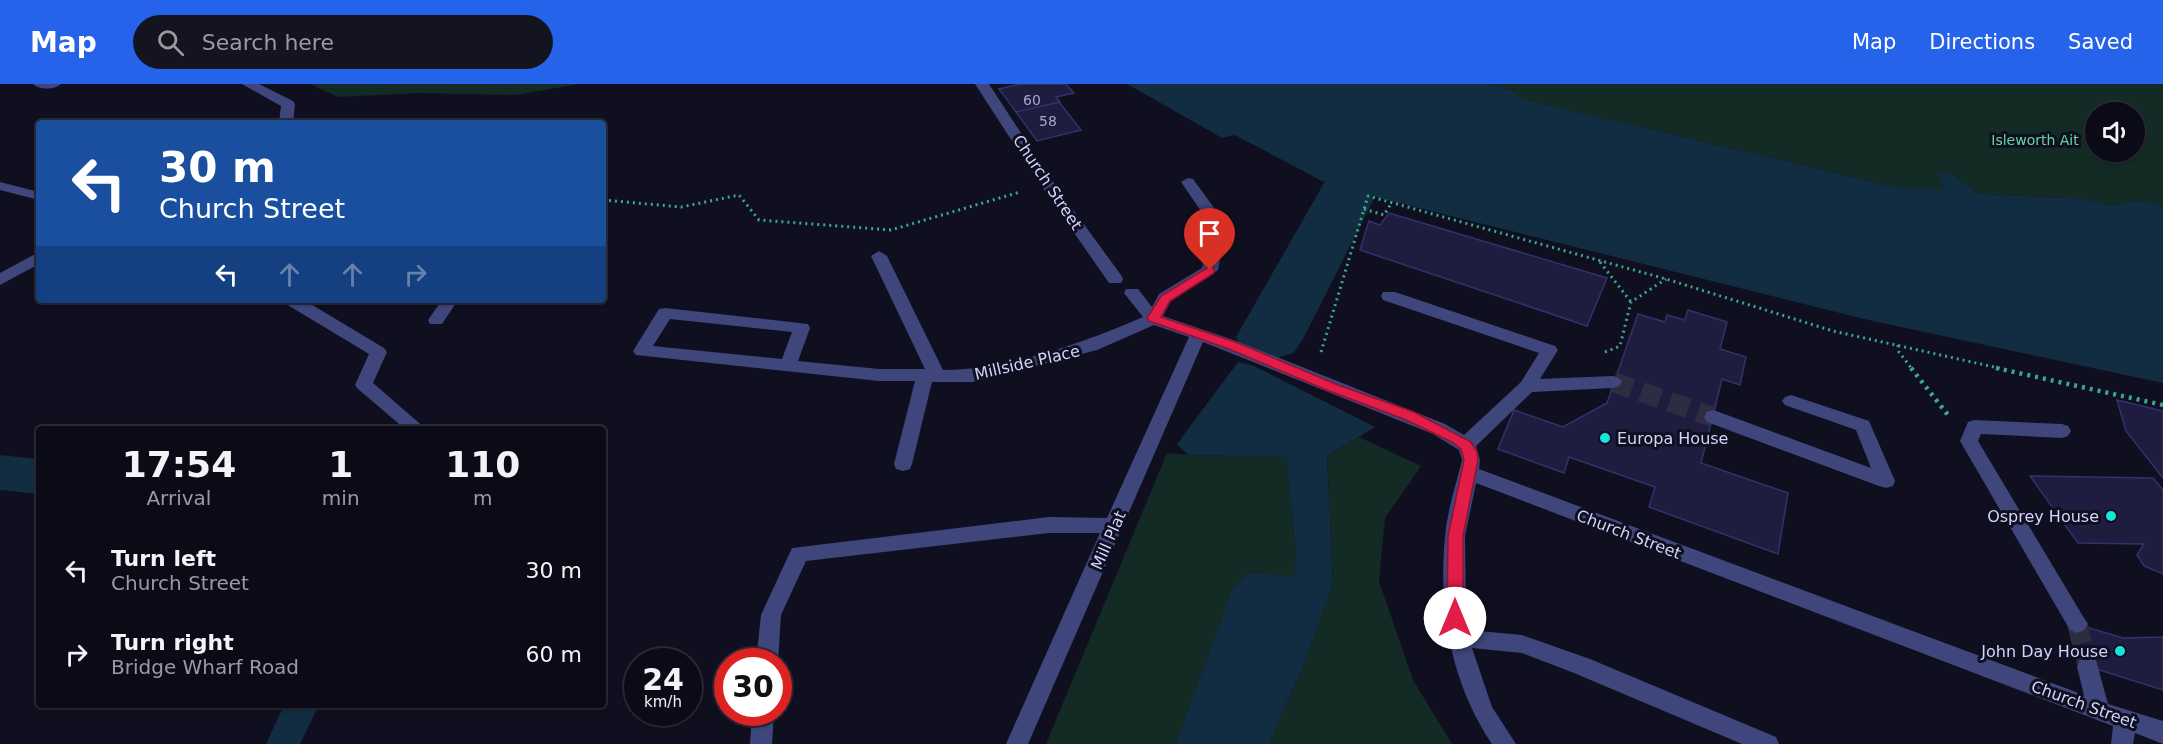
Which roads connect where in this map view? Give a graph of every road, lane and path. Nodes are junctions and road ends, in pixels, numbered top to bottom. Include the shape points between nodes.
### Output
1 (40, 84) edge
2 (54, 84) edge
3 (249, 84) edge
4 (982, 84) edge
5 (286, 120) edge
6 (1188, 182) dead end
7 (1047, 184) junction
8 (0, 186) edge
9 (36, 195) edge
10 (606, 200) edge
11 (1392, 202) junction
12 (1364, 209) junction
13 (879, 256) dead end
14 (36, 259) edge
15 (1599, 262) junction
16 (1115, 279) dead end
17 (1666, 279) junction
18 (0, 280) edge
19 (1132, 293) dead end
20 (1389, 296) dead end
21 (1631, 302) junction
22 (297, 303) edge
23 (448, 303) edge
24 (1153, 318) junction
25 (436, 320) dead end
26 (1198, 335) junction
27 (1898, 345) junction
28 (1321, 353) dead end
29 (1599, 355) dead end
30 (788, 366) junction
31 (931, 376) junction
32 (1613, 382) tunnel mouth
33 (1527, 386) junction
34 (1791, 401) dead end
35 (2163, 405) edge
36 (1713, 417) tunnel mouth
37 (413, 426) edge
38 (2062, 431) dead end
39 (1969, 441) junction
40 (1466, 445) junction
41 (903, 464) dead end
42 (1469, 473) junction
43 (1115, 526) junction
44 (2077, 624) tunnel mouth
45 (1459, 638) junction
46 (768, 648) edge
47 (2088, 667) tunnel mouth
48 (2099, 711) junction
49 (2124, 719) junction
50 (762, 726) edge
51 (2162, 732) edge
52 (760, 744) edge
53 (1017, 744) edge
54 (1505, 744) edge
55 (1768, 744) edge
56 (2122, 744) edge

1 - 2 street
3 - 5 street via 288,104
4 - 7 street, Church Street
6 - 24 street via 1218,224 1210,270 1165,298
7 - 10 path via 891,230 759,220 739,195 681,207
7 - 16 street, Church Street
8 - 9 street
11 - 12 path via 1384,215
11 - 12 path via 1368,195
11 - 15 path
12 - 28 path
13 - 31 street
14 - 18 street
15 - 17 path
15 - 21 path
17 - 21 path
17 - 27 path via 1833,331
19 - 24 street
20 - 33 street via 1550,350
21 - 29 path via 1620,346
22 - 37 street via 378,352 364,385
23 - 25 street
24 - 26 street
24 - 31 street, Millside Place via 1091,346 973,376
26 - 40 street via 1409,416
26 - 43 street, Mill Plat
27 - 35 path
27 - 39 path via 1899,352
30 - 30 street, Millside Place via 802,328 665,313 642,351
30 - 31 street, Millside Place
31 - 41 street
32 - 33 street
33 - 40 street
34 - 36 street via 1863,426 1886,481
38 - 39 street via 1974,427
39 - 44 street
40 - 42 street via 1470,452
42 - 45 street via 1455,536 1455,618
42 - 48 street, Church Street
43 - 46 street via 1049,525 799,554 771,615
43 - 53 street, Mill Plat
45 - 54 street via 1484,712
45 - 55 street via 1522,644
47 - 48 street
48 - 49 street, Church Street
49 - 51 street, Church Street
49 - 56 street
50 - 52 street

